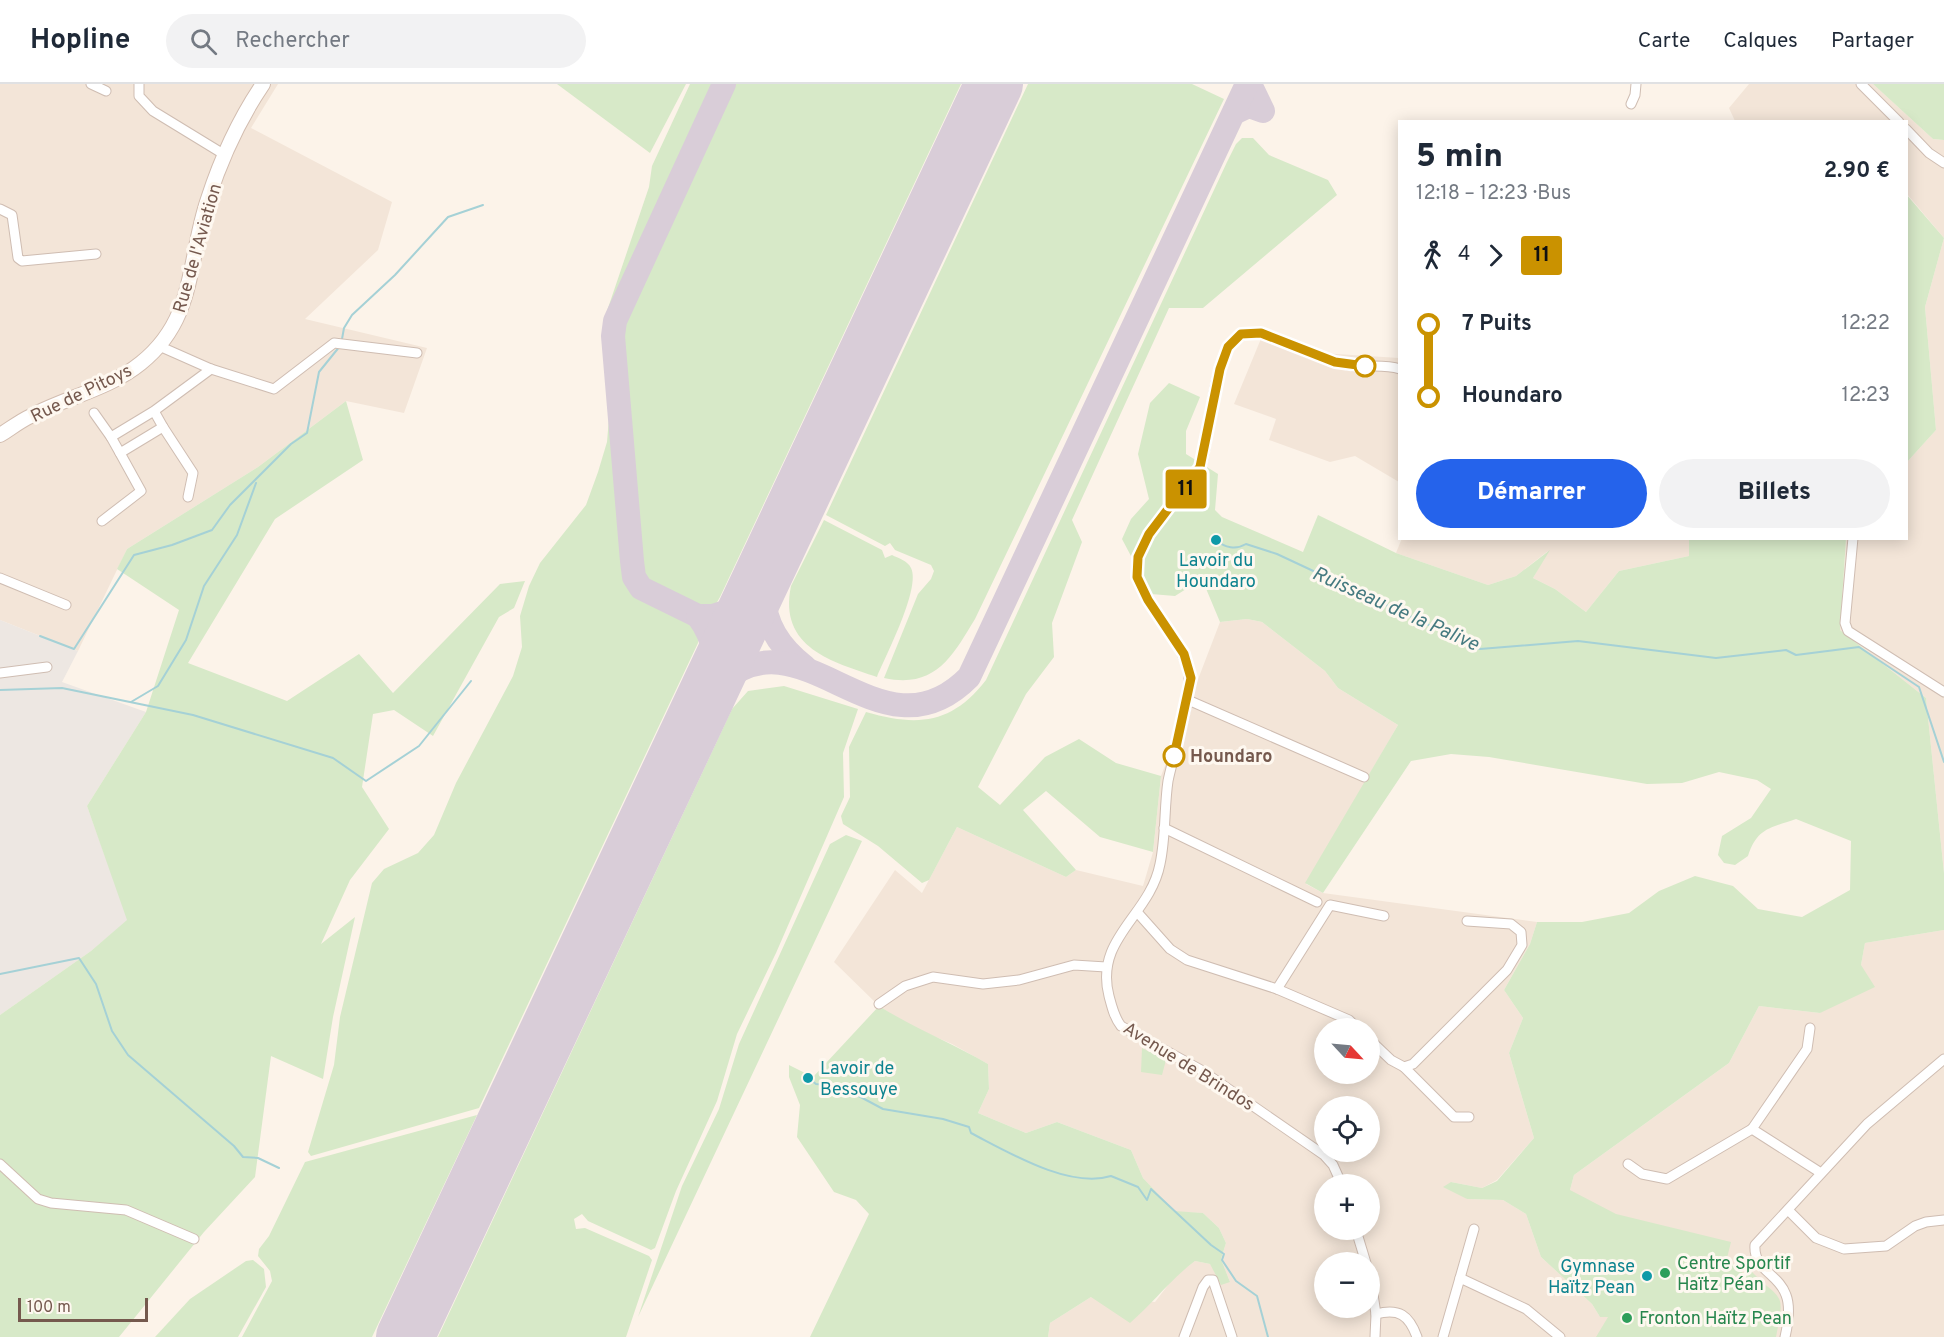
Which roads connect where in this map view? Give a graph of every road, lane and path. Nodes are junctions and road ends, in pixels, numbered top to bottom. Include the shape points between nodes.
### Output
1 (91, 84) edge
2 (139, 84) edge
3 (262, 84) edge
4 (1636, 84) edge
5 (1861, 84) edge
6 (106, 91) dead end
7 (1631, 104) dead end
8 (1897, 120) edge
9 (1908, 131) edge
10 (225, 155) junction
11 (1944, 163) edge
12 (0, 209) edge
13 (96, 254) dead end
14 (159, 346) junction
15 (417, 353) dead end
16 (1398, 368) edge
17 (210, 369) junction
18 (154, 411) junction
19 (94, 413) dead end
20 (163, 428) junction
21 (0, 435) edge
22 (111, 437) junction
23 (120, 453) junction
24 (188, 497) dead end
25 (102, 521) dead end
26 (1853, 540) edge
27 (0, 578) edge
28 (66, 605) dead end
29 (47, 667) dead end
30 (0, 673) edge
31 (1944, 692) edge
32 (1188, 700) junction
33 (1364, 777) dead end
34 (1164, 828) junction
35 (1317, 902) dead end
36 (1137, 912) junction
37 (1384, 916) dead end
38 (1467, 921) dead end
39 (1106, 967) junction
40 (1277, 989) junction
41 (879, 1004) dead end
42 (1344, 1018) edge
43 (1810, 1028) dead end
44 (1380, 1050) edge
45 (1944, 1059) edge
46 (1404, 1067) junction
47 (1469, 1117) dead end
48 (1752, 1129) junction
49 (0, 1164) edge
50 (1628, 1164) dead end
51 (1821, 1173) junction
52 (1337, 1174) edge
53 (1788, 1210) junction
54 (1944, 1220) edge
55 (1474, 1229) dead end
56 (194, 1239) dead end
57 (1460, 1278) junction
58 (1380, 1313) edge
59 (1376, 1318) edge
60 (1184, 1337) edge
61 (1232, 1337) edge
62 (1375, 1337) edge
63 (1417, 1337) edge
64 (1443, 1337) edge
65 (1560, 1337) edge
66 (1785, 1337) edge

1 - 6 street
2 - 10 street via 139,96 153,111
3 - 10 street, Rue de l'Aviation
4 - 7 street
5 - 8 street
9 - 11 street
10 - 14 street, Rue de l'Aviation via 207,200 181,313
12 - 13 street via 12,215 18,258 22,261
14 - 17 street
14 - 21 street, Rue de Pitoys via 113,381 31,416
15 - 17 street via 334,342 274,389
16 - 32 street via 1335,362 1261,333 1241,334 1228,347 1200,467 1149,534 1138,557 1137,577 1184,654 1191,678
17 - 18 street
18 - 20 street
18 - 22 street
19 - 22 street
20 - 23 street
20 - 24 street via 193,473
22 - 23 street
23 - 25 street via 141,490
26 - 31 street via 1845,623 1848,631
27 - 28 street
29 - 30 street
32 - 33 street
32 - 34 street via 1168,780
34 - 35 street
34 - 36 street via 1154,884
36 - 39 street via 1118,937
36 - 40 street via 1170,949 1187,960
37 - 40 street via 1330,905
38 - 46 street via 1511,924 1521,932 1522,945 1508,970 1413,1064
39 - 41 street via 1074,965 1019,980 983,984 933,977 905,986
39 - 52 street, Avenue de Brindos via 1106,984 1120,1026 1201,1070 1324,1155
40 - 42 street
43 - 48 street via 1807,1049
44 - 46 street
45 - 51 street via 1867,1124
46 - 47 street via 1454,1117
48 - 50 street via 1667,1179 1642,1174
48 - 51 street
49 - 56 street via 38,1199 126,1210
51 - 53 street
53 - 54 street via 1816,1238 1844,1250 1886,1245 1915,1226
53 - 66 street via 1755,1245 1754,1253 1755,1260 1786,1293
55 - 57 street
57 - 64 street
57 - 65 street via 1526,1309
58 - 63 street via 1401,1313 1410,1319
59 - 62 street
60 - 61 street via 1208,1280 1213,1280

